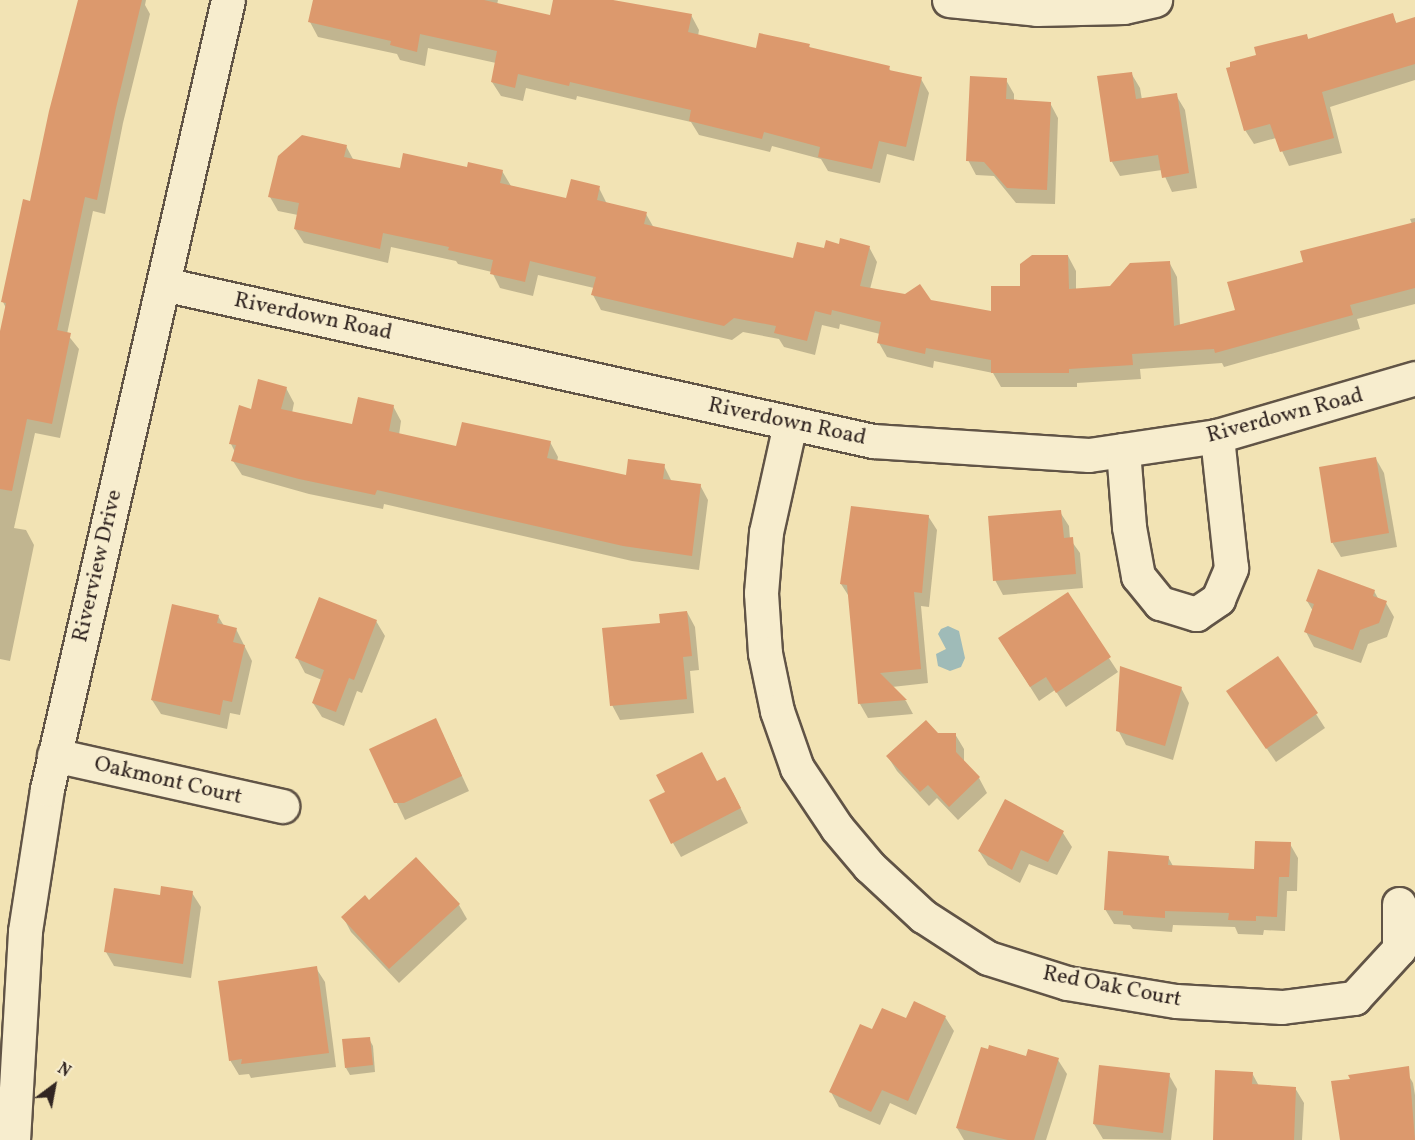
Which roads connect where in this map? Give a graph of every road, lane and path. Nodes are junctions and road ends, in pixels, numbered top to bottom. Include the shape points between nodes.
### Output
1 (228, 0) edge
2 (949, 0) edge
3 (1155, 0) edge
4 (163, 284) junction
5 (1415, 378) edge
6 (790, 424) junction
7 (1217, 436) junction
8 (1123, 450) junction
9 (54, 755) junction
10 (282, 806) dead end
11 (1399, 904) dead end
12 (13, 1140) edge

1 - 4 street, Riverview Drive
2 - 3 street via 1037,9 1124,7
4 - 6 street, Riverdown Road
4 - 9 street, Riverview Drive
5 - 7 street, Riverdown Road
6 - 8 street, Riverdown Road via 873,441 1089,455
6 - 11 street, Red Oak Court via 766,532 761,593 765,652 777,711 797,768 837,828 869,866 923,916 987,958 1067,983 1176,1001 1281,1007 1354,998 1399,949
7 - 8 street, Riverdown Road
7 - 8 street via 1231,568 1218,599 1196,614 1160,603 1138,576 1129,527
9 - 10 street, Oakmont Court
9 - 12 street, Riverview Drive via 25,931

